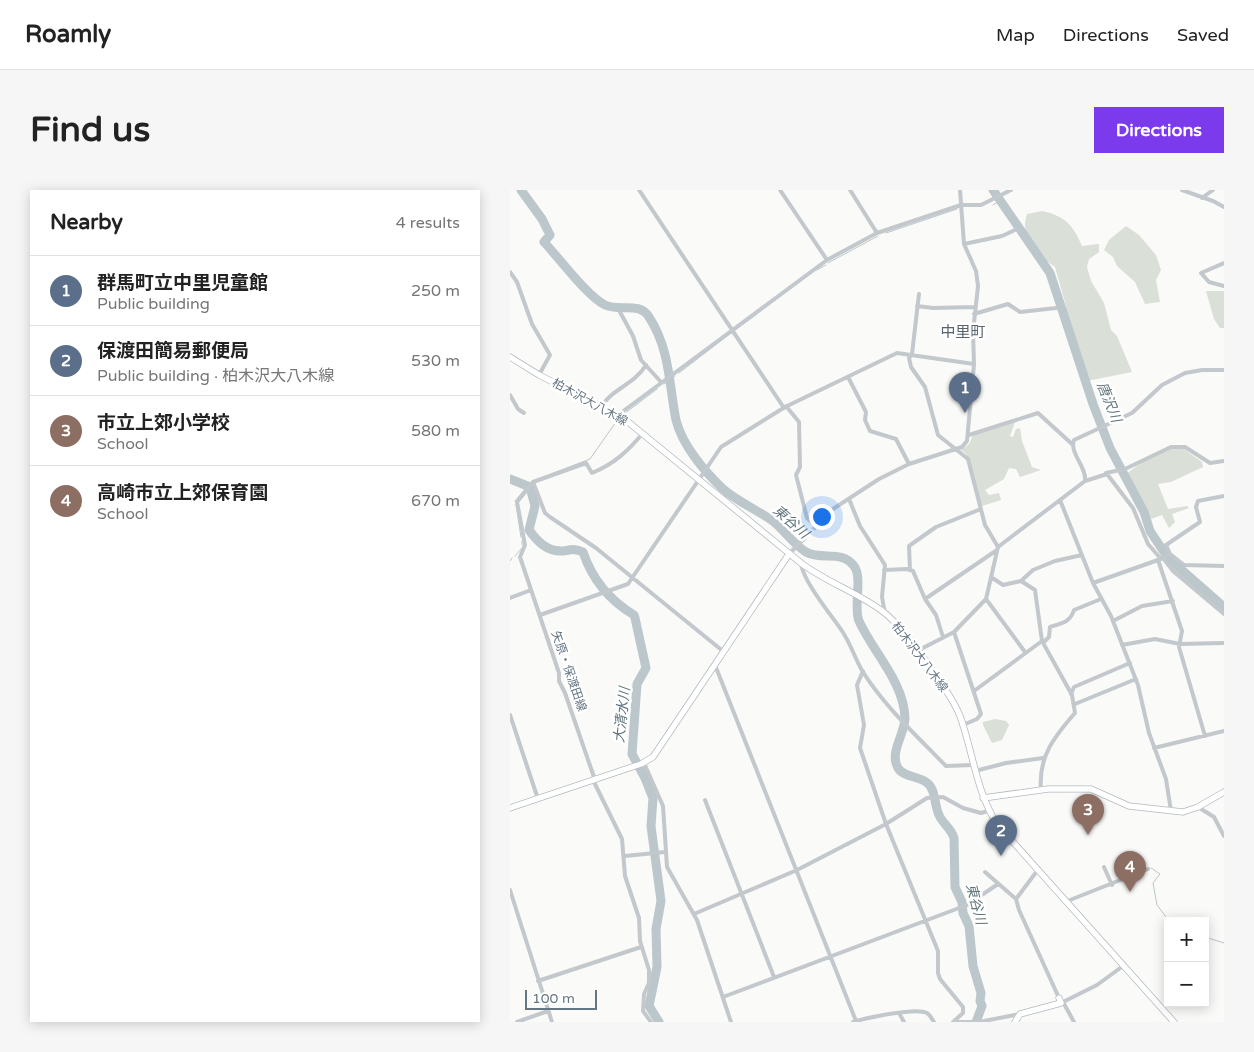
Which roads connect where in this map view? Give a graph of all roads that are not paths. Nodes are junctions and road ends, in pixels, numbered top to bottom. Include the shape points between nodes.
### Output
1 (639, 190) edge
2 (780, 190) edge
3 (850, 190) edge
4 (960, 190) edge
5 (1011, 190) edge
6 (1182, 190) edge
7 (1213, 190) edge
8 (1202, 198) junction
9 (961, 205) junction
10 (1224, 207) edge
11 (1015, 230) dead end
12 (877, 232) junction
13 (964, 244) junction
14 (827, 260) junction
15 (1224, 262) edge
16 (510, 272) edge
17 (1224, 286) edge
18 (919, 294) dead end
19 (917, 306) junction
20 (975, 306) junction
21 (1056, 308) dead end
22 (620, 312) dead end
23 (974, 314) junction
24 (732, 330) junction
25 (912, 354) junction
26 (510, 357) edge
27 (974, 364) junction
28 (646, 365) junction
29 (1224, 370) edge
30 (539, 375) junction
31 (848, 376) junction
32 (662, 381) junction
33 (510, 395) edge
34 (602, 406) junction
35 (785, 407) junction
36 (524, 413) dead end
37 (618, 415) junction
38 (643, 433) junction
39 (968, 435) junction
40 (1072, 444) junction
41 (956, 448) junction
42 (1224, 461) edge
43 (909, 464) junction
44 (1106, 474) junction
45 (698, 480) junction
46 (1085, 481) junction
47 (532, 483) junction
48 (1224, 496) edge
49 (849, 499) junction
50 (1060, 500) junction
51 (981, 509) junction
52 (815, 525) junction
53 (997, 548) junction
54 (789, 554) junction
55 (1170, 554) junction
56 (1082, 555) junction
57 (1161, 559) junction
58 (801, 563) junction
59 (1224, 566) edge
60 (884, 570) junction
61 (910, 570) junction
62 (991, 577) junction
63 (632, 579) junction
64 (1021, 581) junction
65 (1094, 583) junction
66 (531, 590) junction
67 (510, 598) edge
68 (925, 599) junction
69 (986, 599) junction
70 (1101, 599) junction
71 (1173, 601) junction
72 (885, 614) junction
73 (1224, 614) edge
74 (540, 616) junction
75 (1113, 620) junction
76 (954, 632) junction
77 (943, 637) junction
78 (1042, 642) junction
79 (1224, 643) edge
80 (1180, 644) junction
81 (1122, 645) junction
82 (917, 651) junction
83 (724, 652) junction
84 (1025, 652) junction
85 (1130, 663) junction
86 (715, 664) junction
87 (863, 671) junction
88 (1136, 679) junction
89 (974, 690) junction
90 (1071, 694) junction
91 (1075, 704) junction
92 (510, 715) edge
93 (963, 726) junction
94 (1224, 731) edge
95 (1205, 736) junction
96 (1154, 748) junction
97 (1043, 758) junction
98 (643, 763) junction
99 (974, 768) junction
100 (594, 780) junction
101 (1041, 790) junction
102 (1224, 792) edge
103 (983, 798) junction
104 (538, 799) junction
105 (705, 800) dead end
106 (1198, 807) junction
107 (510, 808) edge
108 (988, 811) junction
109 (1171, 811) junction
110 (886, 824) junction
111 (1224, 836) edge
112 (665, 852) junction
113 (625, 856) junction
114 (1104, 867) dead end
115 (1148, 869) dead end
116 (797, 870) junction
117 (1037, 871) junction
118 (985, 872) dead end
119 (998, 884) junction
120 (1112, 885) junction
121 (510, 890) edge
122 (740, 893) junction
123 (1016, 899) junction
124 (1065, 902) junction
125 (512, 905) edge
126 (694, 914) junction
127 (926, 920) junction
128 (641, 946) junction
129 (830, 958) junction
130 (1123, 966) junction
131 (774, 977) junction
132 (538, 981) junction
133 (723, 997) junction
134 (1061, 1001) junction
135 (548, 1011) junction
136 (899, 1013) junction
137 (1020, 1014) junction
138 (971, 1021) edge
139 (517, 1022) edge
140 (552, 1022) edge
141 (651, 1022) edge
142 (731, 1022) edge
143 (855, 1022) edge
144 (904, 1022) edge
145 (934, 1022) edge
146 (954, 1022) edge
147 (979, 1022) edge
148 (1015, 1022) edge
149 (1074, 1022) edge
150 (1174, 1022) edge

1 - 24 street
2 - 14 street
3 - 12 street
4 - 9 street
5 - 9 street via 980,205
6 - 8 street
7 - 8 street
8 - 10 street
9 - 12 street
9 - 13 street
11 - 13 street
12 - 14 street
13 - 20 street via 978,281
14 - 24 street
15 - 17 street via 1201,273 1209,282
16 - 30 street via 517,282 532,324 550,355
18 - 19 street
19 - 20 street
19 - 25 street
20 - 23 street
21 - 23 street via 1020,312 1008,304
22 - 28 street
23 - 27 street
24 - 32 street
24 - 35 street
25 - 27 street
25 - 31 street via 897,353
25 - 41 street via 910,363 925,387 938,435
26 - 30 main road, 柏木沢大八木線
27 - 39 street
28 - 32 street
28 - 34 street via 639,377 607,397
29 - 40 street via 1185,373 1162,386 1132,413 1076,439
30 - 34 main road, 柏木沢大八木線
31 - 35 street
31 - 43 street via 866,412 865,420 870,431 896,439
32 - 37 street
33 - 36 street
34 - 37 main road, 柏木沢大八木線
35 - 45 street via 721,447
35 - 52 street via 799,422 800,467 796,474 807,518
37 - 38 main road, 柏木沢大八木線
38 - 45 main road, 柏木沢大八木線
38 - 47 street via 622,457 594,472 586,463
39 - 40 street via 1038,413
39 - 41 street via 965,444
40 - 46 street
41 - 43 street
41 - 51 street via 968,459
42 - 44 street via 1210,463 1179,446 1160,450 1125,469
43 - 49 street
44 - 46 street
44 - 57 street via 1134,508 1148,544
45 - 54 main road, 柏木沢大八木線
45 - 63 street
46 - 50 street
47 - 63 street via 550,518 596,548
47 - 66 street, 矢原・保渡田線 via 517,502 525,545 520,555
48 - 55 street via 1198,502 1196,508 1200,522 1166,545
49 - 52 street via 833,508
49 - 60 street via 860,526 883,561
50 - 53 street
50 - 56 street
51 - 53 street via 986,528
51 - 61 street via 936,527 909,546
52 - 54 street
53 - 62 street
53 - 68 street
54 - 58 main road, 柏木沢大八木線
54 - 83 main road
55 - 57 street
55 - 59 street via 1184,565
56 - 64 street via 1033,570
56 - 65 street
57 - 65 street
57 - 71 street
57 - 73 street
58 - 72 main road, 柏木沢大八木線
58 - 87 street via 802,570 851,645
60 - 61 street
60 - 72 street via 882,598
61 - 68 street via 917,577
62 - 64 street via 1003,585
62 - 69 street
63 - 74 street via 628,584
63 - 83 street
64 - 78 street via 1035,590
65 - 70 street
66 - 67 street
66 - 74 street, 矢原・保渡田線
68 - 77 street via 936,615
69 - 76 street
69 - 84 street
70 - 75 street
70 - 78 street via 1074,610 1066,622 1050,626 1049,637
71 - 75 street via 1142,606
71 - 80 street via 1182,630
72 - 82 main road, 柏木沢大八木線
74 - 100 street, 矢原・保渡田線
75 - 81 street
76 - 77 street
76 - 89 street
77 - 82 street
78 - 84 street
78 - 90 street
79 - 80 street
80 - 81 street via 1155,639
80 - 95 street
81 - 85 street
82 - 93 main road, 柏木沢大八木線 via 949,694
83 - 86 main road
84 - 89 street
85 - 88 street
85 - 90 street via 1074,687
86 - 98 main road via 655,755
86 - 116 street
87 - 99 street via 903,722 946,766
87 - 110 street via 857,685 864,725 860,748
88 - 91 street
88 - 96 street
89 - 93 street via 981,714
90 - 91 street
91 - 97 street via 1075,713
92 - 104 street
93 - 99 main road, 柏木沢大八木線
94 - 95 street
95 - 96 street
96 - 109 street via 1166,779
97 - 99 street
97 - 101 street
98 - 100 main road
98 - 112 street via 663,806
99 - 103 main road, 柏木沢大八木線
100 - 104 main road
100 - 113 street, 矢原・保渡田線 via 622,839
101 - 103 main road
101 - 109 main road via 1092,789 1130,806
102 - 106 main road
103 - 108 main road, 柏木沢大八木線
104 - 107 main road
105 - 122 street
106 - 109 main road via 1183,812
106 - 111 street via 1214,817
108 - 110 street via 974,811 943,797 930,797
108 - 117 main road, 柏木沢大八木線
110 - 116 street
110 - 127 street
112 - 113 street
112 - 126 street via 671,878
113 - 128 street, 矢原・保渡田線 via 624,871 639,918
114 - 120 street
115 - 120 street
116 - 122 street
116 - 129 street
117 - 123 street
117 - 124 main road, 柏木沢大八木線
118 - 119 street
119 - 123 street
119 - 127 street via 967,905
120 - 124 street
121 - 125 street
122 - 126 street
122 - 131 street
123 - 134 street
124 - 130 main road, 柏木沢大八木線
125 - 132 street
126 - 133 street
127 - 129 street
127 - 146 street via 938,951 938,974 963,1007
128 - 132 street
128 - 141 street, 矢原・保渡田線 via 650,977 643,1010
129 - 131 street
129 - 143 street
130 - 134 street via 1097,985
130 - 150 main road, 柏木沢大八木線
131 - 133 street
132 - 135 street
133 - 142 street
134 - 137 main road
134 - 149 street
135 - 139 street
135 - 140 street
136 - 143 street
136 - 144 street
136 - 145 street via 926,1012
137 - 147 street
137 - 148 main road
138 - 146 street
138 - 147 street

